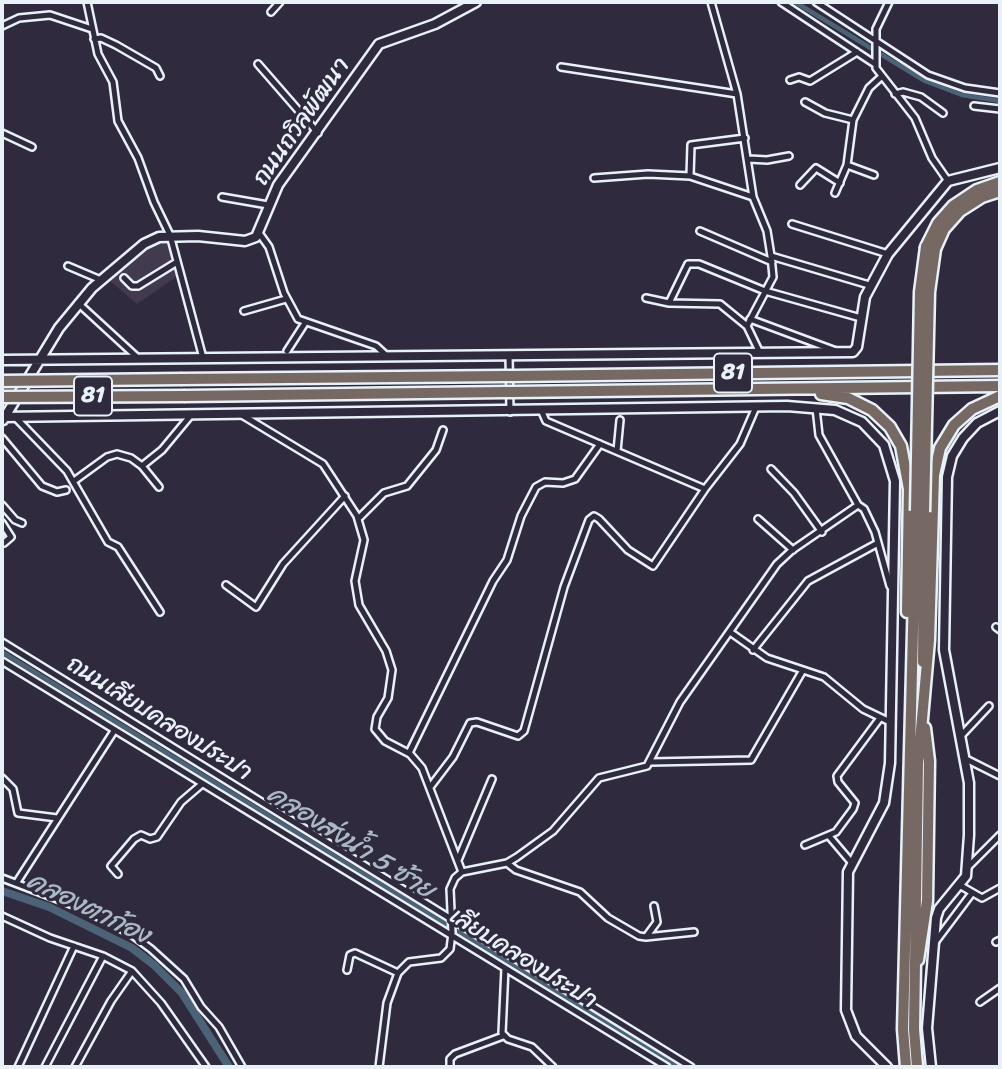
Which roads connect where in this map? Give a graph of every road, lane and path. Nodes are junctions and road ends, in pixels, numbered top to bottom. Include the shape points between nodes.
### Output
1 (87, 2) edge
2 (280, 2) edge
3 (477, 2) edge
4 (711, 2) edge
5 (781, 2) edge
6 (816, 2) edge
7 (889, 2) edge
8 (271, 12) dead end
9 (2, 26) edge
10 (92, 29) junction
11 (94, 39) junction
12 (875, 43) junction
13 (857, 52) junction
14 (875, 62) junction
15 (258, 64) dead end
16 (561, 67) dead end
17 (160, 76) dead end
18 (881, 77) junction
19 (790, 80) dead end
20 (1000, 93) edge
21 (737, 94) junction
22 (895, 94) junction
23 (805, 102) dead end
24 (974, 106) dead end
25 (1000, 109) edge
26 (943, 113) dead end
27 (853, 120) junction
28 (2, 132) edge
29 (318, 132) junction
30 (745, 138) junction
31 (32, 147) dead end
32 (789, 156) dead end
33 (749, 159) junction
34 (847, 164) junction
35 (1000, 168) edge
36 (874, 175) dead end
37 (690, 176) junction
38 (594, 178) dead end
39 (948, 181) junction
40 (1000, 182) edge
41 (840, 183) junction
42 (800, 185) dead end
43 (1000, 191) edge
44 (835, 193) dead end
45 (222, 197) dead end
46 (753, 197) junction
47 (268, 205) junction
48 (792, 224) dead end
49 (700, 231) dead end
50 (259, 233) junction
51 (170, 235) junction
52 (931, 248) junction
53 (888, 254) junction
54 (772, 259) junction
55 (177, 262) junction
56 (68, 266) dead end
57 (124, 278) dead end
58 (101, 280) junction
59 (869, 285) junction
60 (765, 291) junction
61 (646, 298) dead end
62 (286, 299) junction
63 (78, 303) junction
64 (669, 303) junction
65 (244, 311) dead end
66 (750, 318) junction
67 (861, 318) junction
68 (305, 323) junction
69 (747, 326) junction
70 (287, 351) dead end
71 (842, 353) junction
72 (760, 354) junction
73 (509, 355) junction
74 (388, 357) junction
75 (204, 358) junction
76 (139, 359) junction
77 (2, 360) edge
78 (40, 360) junction
79 (1000, 368) edge
80 (2, 381) edge
81 (1000, 386) edge
82 (758, 389) junction
83 (1000, 396) edge
84 (2, 397) edge
85 (756, 407) junction
86 (816, 408) junction
87 (1000, 411) edge
88 (510, 412) junction
89 (542, 412) junction
90 (191, 415) junction
91 (242, 415) junction
92 (6, 419) edge
93 (620, 420) dead end
94 (273, 422) dead end
95 (443, 430) dead end
96 (272, 432) junction
97 (2, 438) edge
98 (600, 444) junction
99 (617, 451) junction
100 (142, 466) junction
101 (771, 469) dead end
102 (74, 481) junction
103 (159, 487) dead end
104 (705, 489) junction
105 (66, 490) dead end
106 (345, 496) junction
107 (2, 505) edge
108 (858, 505) junction
109 (920, 511) junction
110 (358, 519) junction
111 (758, 519) dead end
112 (2, 523) edge
113 (22, 523) dead end
114 (822, 532) junction
115 (4, 543) dead end
116 (878, 543) junction
117 (793, 550) junction
118 (226, 585) dead end
119 (893, 596) junction
120 (160, 611) dead end
121 (730, 632) junction
122 (2, 642) edge
123 (753, 650) junction
124 (2, 661) edge
125 (803, 670) junction
126 (910, 672) junction
127 (925, 673) junction
128 (989, 706) dead end
129 (880, 718) junction
130 (890, 722) junction
131 (114, 731) junction
132 (960, 737) junction
133 (409, 753) junction
134 (964, 758) junction
135 (651, 762) junction
136 (1000, 776) edge
137 (2, 778) edge
138 (492, 779) dead end
139 (202, 784) junction
140 (431, 786) junction
141 (57, 818) junction
142 (1000, 835) edge
143 (829, 836) junction
144 (805, 845) dead end
145 (458, 860) junction
146 (851, 862) junction
147 (507, 863) junction
148 (967, 868) junction
149 (462, 872) junction
150 (118, 873) dead end
151 (2, 878) edge
152 (17, 882) junction
153 (961, 886) junction
154 (1000, 888) edge
155 (972, 893) junction
156 (654, 906) dead end
157 (2, 916) edge
158 (452, 922) junction
159 (694, 932) dead end
160 (452, 935) junction
161 (646, 937) junction
162 (935, 942) junction
163 (74, 946) junction
164 (103, 957) junction
165 (505, 968) junction
166 (347, 970) dead end
167 (132, 971) junction
168 (398, 973) junction
169 (1000, 988) edge
170 (980, 1002) dead end
171 (503, 1036) junction
172 (18, 1067) edge
173 (45, 1067) edge
174 (75, 1067) edge
175 (206, 1067) edge
176 (242, 1067) edge
177 (379, 1067) edge
178 (450, 1067) edge
179 (553, 1067) edge
180 (667, 1067) edge
181 (691, 1067) edge
182 (887, 1067) edge
183 (906, 1067) edge
184 (917, 1067) edge
185 (931, 1067) edge

1 - 10 street
2 - 8 street
3 - 29 main road, ถนนถวิลพัฒนา via 442,21 379,44
4 - 21 street
5 - 13 street
6 - 12 street
7 - 12 street
9 - 10 street via 19,18 50,15
10 - 11 street
11 - 17 street via 106,40 136,56 158,69
11 - 51 street via 113,82 118,121
12 - 14 street
12 - 20 street via 940,80 974,91
13 - 14 street
13 - 19 street via 810,81
14 - 18 street
15 - 29 street
16 - 21 street
18 - 22 street
18 - 27 street via 869,88
21 - 30 street
22 - 26 street via 921,97
22 - 39 street via 915,118 932,158
23 - 27 street
24 - 25 street
27 - 34 street
28 - 31 street
29 - 47 main road, ถนนถวิลพัฒนา
30 - 33 street
30 - 37 street via 691,145
32 - 33 street
33 - 46 street
34 - 36 street
34 - 41 street
35 - 39 main road
37 - 38 street
37 - 46 street
39 - 53 main road
40 - 52 highway via 953,206 938,223
41 - 42 street via 816,168
41 - 44 street
43 - 52 highway via 960,211
45 - 47 street
46 - 54 street
47 - 50 main road, ถนนถวิลพัฒนา
48 - 53 street
49 - 54 street
50 - 51 main road via 245,241
50 - 62 street via 269,247
51 - 55 street
51 - 58 main road via 144,244
52 - 109 highway, bridge via 920,292
53 - 59 main road
54 - 59 street
54 - 60 street via 773,277
55 - 57 street via 138,286
55 - 75 street
56 - 58 street
58 - 63 main road
59 - 67 main road
60 - 64 street via 693,262
60 - 66 street
60 - 67 street
61 - 64 street
62 - 65 street
62 - 68 street
63 - 76 street
63 - 78 main road
64 - 69 street via 720,304
66 - 69 street
66 - 71 street
67 - 71 main road via 857,347
68 - 70 street
68 - 74 street via 376,346
69 - 72 street
71 - 72 main road
72 - 73 main road
73 - 74 main road
73 - 88 street
74 - 75 main road
75 - 76 main road
76 - 78 main road
77 - 78 main road
78 - 92 main road
79 - 80 highway, 81, bridge
81 - 82 highway, 81
82 - 84 highway, 81, bridge
82 - 126 highway via 830,394 857,401 879,415 898,439 908,480 906,641
83 - 127 highway via 978,404 959,419 937,457
85 - 86 main road
85 - 89 main road
85 - 104 street via 740,444
86 - 108 street via 819,435
86 - 119 main road via 835,410 862,422 888,453 895,481
87 - 132 main road via 966,434 947,473 944,650
88 - 89 main road
88 - 91 main road
89 - 98 street via 546,421
90 - 91 main road
90 - 92 main road
90 - 100 street
91 - 96 street
92 - 102 street
93 - 99 street
94 - 96 street
95 - 110 street via 436,450 407,486 384,493
96 - 106 street via 323,464
97 - 105 street via 42,486
98 - 99 street
98 - 133 street via 575,479 536,487 507,560
99 - 104 street
100 - 102 street via 124,455 112,455
100 - 103 street
101 - 114 street
102 - 120 street via 108,542 118,547
104 - 140 street via 653,566 628,550 599,519 589,520 564,587 523,734 470,723
106 - 110 street
106 - 118 street via 283,564 256,607
107 - 113 street
108 - 114 street
108 - 116 street via 869,518
109 - 126 highway
109 - 127 highway
110 - 133 street via 364,540 355,581 359,605 392,670 388,698 375,729 380,737
111 - 117 street
112 - 115 street via 11,534
114 - 117 street
116 - 119 street
116 - 123 street via 809,580
117 - 121 street
119 - 130 main road
121 - 123 street
121 - 135 street via 680,702
122 - 158 street, ถนนเลียบคลองประปา
123 - 125 street
124 - 131 street, เลียบคลองประปา
125 - 129 street via 824,677
125 - 135 street via 751,760
126 - 183 highway
127 - 184 highway via 918,757
128 - 132 street
129 - 130 street
129 - 143 street via 838,772 838,782 854,806
130 - 146 main road via 887,794
131 - 139 street, เลียบคลองประปา
131 - 141 street
132 - 134 main road
133 - 140 street
134 - 136 street
134 - 148 main road via 970,801
135 - 147 street via 599,778 553,831
137 - 141 street via 13,789 18,813
138 - 145 street
139 - 150 street via 181,802 156,836 134,839 111,866
139 - 160 street, เลียบคลองประปา
140 - 145 street
141 - 152 street
142 - 148 street
143 - 144 street
143 - 146 street
145 - 149 street
146 - 182 main road via 846,1010 861,1043
147 - 149 street
147 - 161 street via 580,892 616,924
148 - 153 main road
149 - 158 street via 450,889
151 - 152 street
152 - 176 street via 109,921 165,960 219,1027
153 - 155 street
153 - 162 main road via 939,909
154 - 155 street via 986,897
155 - 162 street
156 - 161 street via 657,922
157 - 163 street
158 - 160 street
158 - 181 street, ถนนเลียบคลองประปา
159 - 161 street
160 - 165 street, เลียบคลองประปา
160 - 168 street via 446,955 409,962
162 - 185 main road via 927,1028
163 - 164 street
163 - 172 street
164 - 167 street
164 - 173 street
165 - 171 street
165 - 180 street, เลียบคลองประปา
166 - 168 street via 350,955 355,953
167 - 174 street
167 - 175 street
168 - 177 street via 387,1003
169 - 170 street
171 - 178 street via 455,1054
171 - 179 street via 532,1047

